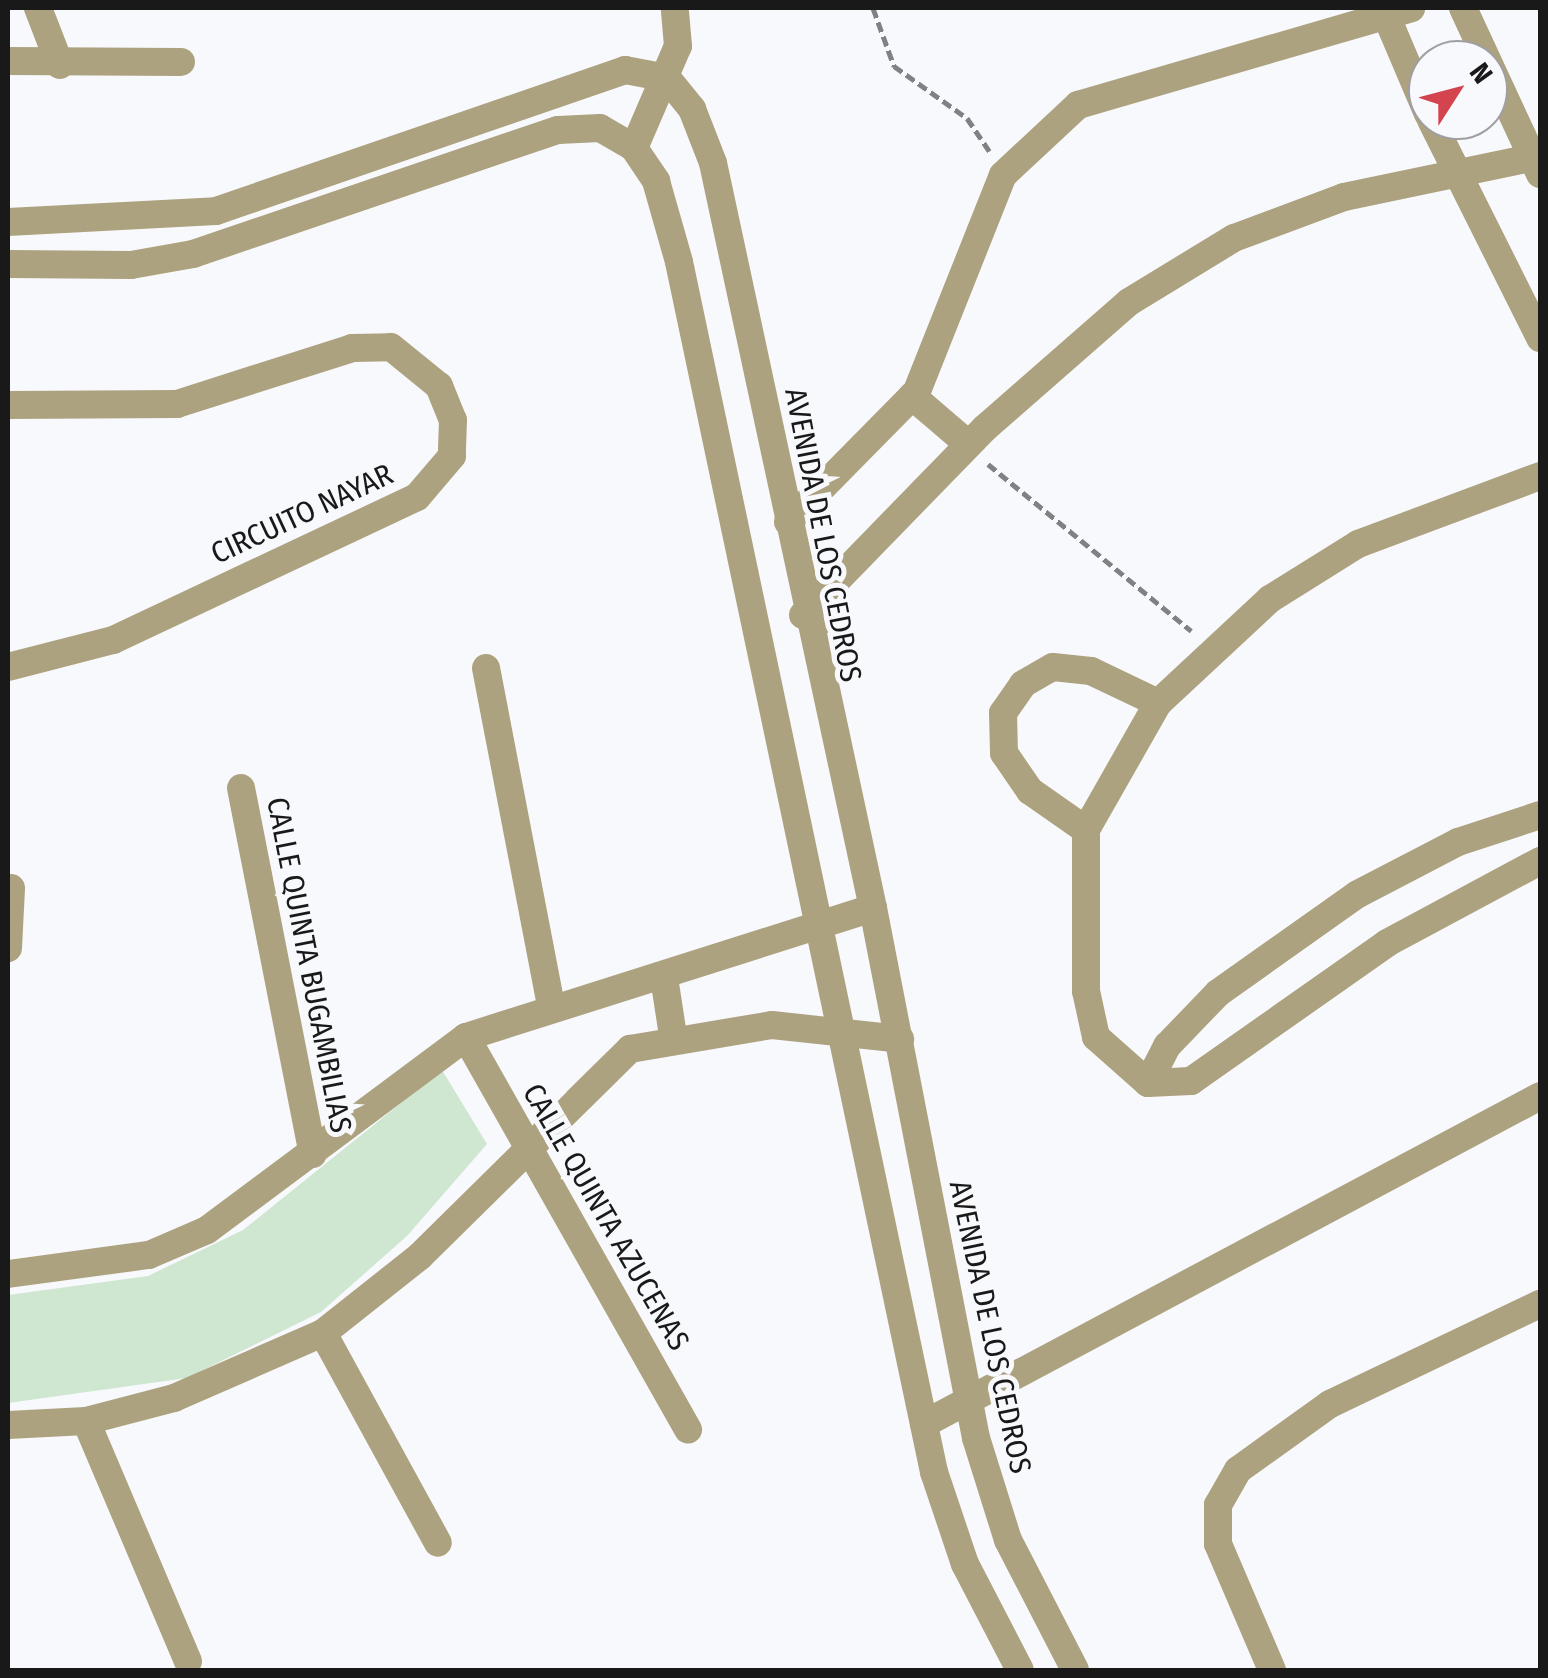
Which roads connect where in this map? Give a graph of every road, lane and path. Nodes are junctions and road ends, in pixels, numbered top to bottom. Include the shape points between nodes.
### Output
1 (38, 8) edge
2 (675, 8) edge
3 (873, 8) edge
4 (1463, 8) edge
5 (1394, 11) edge
6 (1408, 52) edge
7 (8, 61) edge
8 (182, 62) dead end
9 (60, 64) junction
10 (667, 78) junction
11 (1442, 140) edge
12 (634, 148) junction
13 (1538, 163) edge
14 (1458, 169) junction
15 (1003, 175) junction
16 (8, 222) edge
17 (8, 264) edge
18 (1540, 338) edge
19 (912, 396) junction
20 (8, 405) edge
21 (968, 444) junction
22 (1540, 476) edge
23 (788, 522) junction
24 (803, 615) junction
25 (1209, 652) junction
26 (8, 667) edge
27 (486, 668) dead end
28 (1158, 703) junction
29 (240, 788) dead end
30 (1540, 815) edge
31 (1086, 830) junction
32 (1540, 861) edge
33 (11, 888) dead end
34 (873, 908) junction
35 (815, 920) junction
36 (8, 948) edge
37 (664, 976) junction
38 (551, 1006) junction
39 (841, 1035) junction
40 (674, 1036) junction
41 (466, 1037) junction
42 (900, 1039) junction
43 (1148, 1084) junction
44 (1540, 1096) edge
45 (529, 1146) junction
46 (313, 1154) junction
47 (8, 1274) edge
48 (1540, 1304) edge
49 (323, 1333) junction
50 (970, 1401) junction
51 (86, 1421) junction
52 (924, 1424) junction
53 (8, 1425) edge
54 (688, 1430) dead end
55 (438, 1543) dead end
56 (188, 1661) dead end
57 (1020, 1670) edge
58 (1076, 1670) edge
59 (1272, 1670) edge

1 - 9 street
2 - 10 street
3 - 15 path via 894,66 967,118
4 - 13 street
5 - 6 street
5 - 15 street via 1165,72 1078,105
7 - 9 street
8 - 9 street
10 - 12 street
10 - 16 street via 626,70 574,82 216,211
10 - 23 street, AVENIDA DE LOS CEDROS via 692,109 713,163
11 - 14 street
12 - 17 street via 600,128 558,130 193,254
12 - 35 street via 656,181 679,262
13 - 14 street
14 - 18 street
14 - 21 street via 1344,197 1234,238 1129,302
15 - 19 street via 949,328
19 - 21 street
19 - 23 street
20 - 26 street, CIRCUITO NAYAR via 177,404 352,348 391,347 439,386 453,420 452,456 417,497 113,640
21 - 24 street
21 - 25 path via 1139,580
22 - 25 street via 1358,544
23 - 24 street, AVENIDA DE LOS CEDROS
24 - 34 street, AVENIDA DE LOS CEDROS
25 - 28 street
27 - 38 street
28 - 31 street
28 - 31 street via 1092,670 1053,667 1023,684 1003,713 1004,753 1030,791
29 - 46 street, CALLE QUINTA BUGAMBILIAS
30 - 43 street via 1458,842 1358,894 1218,993 1167,1046
31 - 43 street via 1086,991 1096,1038
32 - 43 street via 1386,943 1191,1081
33 - 36 street
34 - 35 street
34 - 42 street, AVENIDA DE LOS CEDROS
35 - 37 street
35 - 39 street
37 - 38 street
37 - 40 street
38 - 41 street
39 - 40 street via 772,1025
39 - 42 street
39 - 52 street
40 - 45 street via 630,1049
41 - 45 street, CALLE QUINTA AZUCENAS
41 - 46 street
42 - 50 street, AVENIDA DE LOS CEDROS
44 - 50 street
45 - 49 street via 420,1256
45 - 54 street, CALLE QUINTA AZUCENAS
46 - 47 street via 207,1230 150,1256
48 - 59 street via 1330,1404 1238,1470 1218,1504 1218,1544
49 - 51 street via 174,1398
49 - 55 street
50 - 52 street
50 - 58 street, AVENIDA DE LOS CEDROS via 1008,1540
51 - 53 street
51 - 56 street
52 - 57 street via 946,1515

